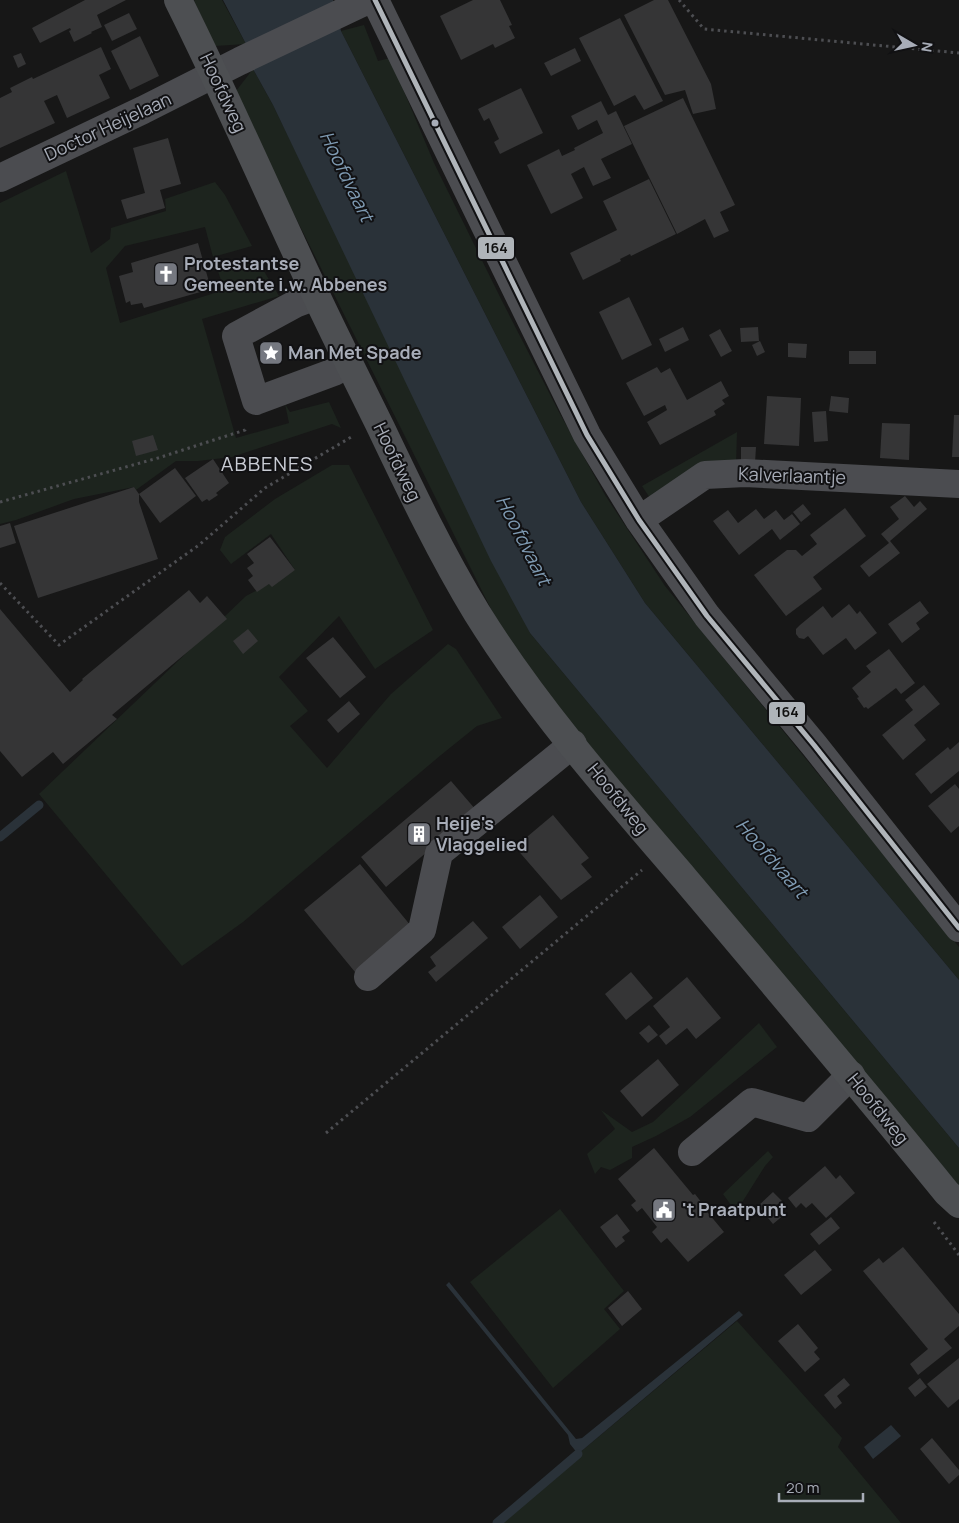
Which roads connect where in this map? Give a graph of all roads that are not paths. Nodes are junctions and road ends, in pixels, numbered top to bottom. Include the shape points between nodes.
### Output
1 (178, 0) edge
2 (374, 0) edge
3 (356, 5) edge
4 (216, 75) junction
5 (0, 178) edge
6 (316, 296) junction
7 (349, 364) junction
8 (959, 484) edge
9 (639, 520) junction
10 (573, 744) junction
11 (959, 928) edge
12 (368, 977) dead end
13 (851, 1075) junction
14 (692, 1152) dead end
15 (953, 1199) edge
16 (959, 1223) edge

1 - 4 main road, Hoofdweg
2 - 9 street via 587,435
3 - 4 street, Doctor Heijelaan
4 - 5 street, Doctor Heijelaan
4 - 6 main road, Hoofdweg
6 - 7 main road, Hoofdweg
6 - 7 street via 236,336 256,401
7 - 10 main road, Hoofdweg via 431,532 478,613 520,676
8 - 9 street, Kalverlaantje via 745,473 705,475
9 - 11 street via 708,616
10 - 12 street via 439,853 422,930
10 - 13 main road, Hoofdweg
13 - 14 street via 808,1118 752,1102
13 - 15 main road, Hoofdweg
15 - 16 main road, Hoofdweg

